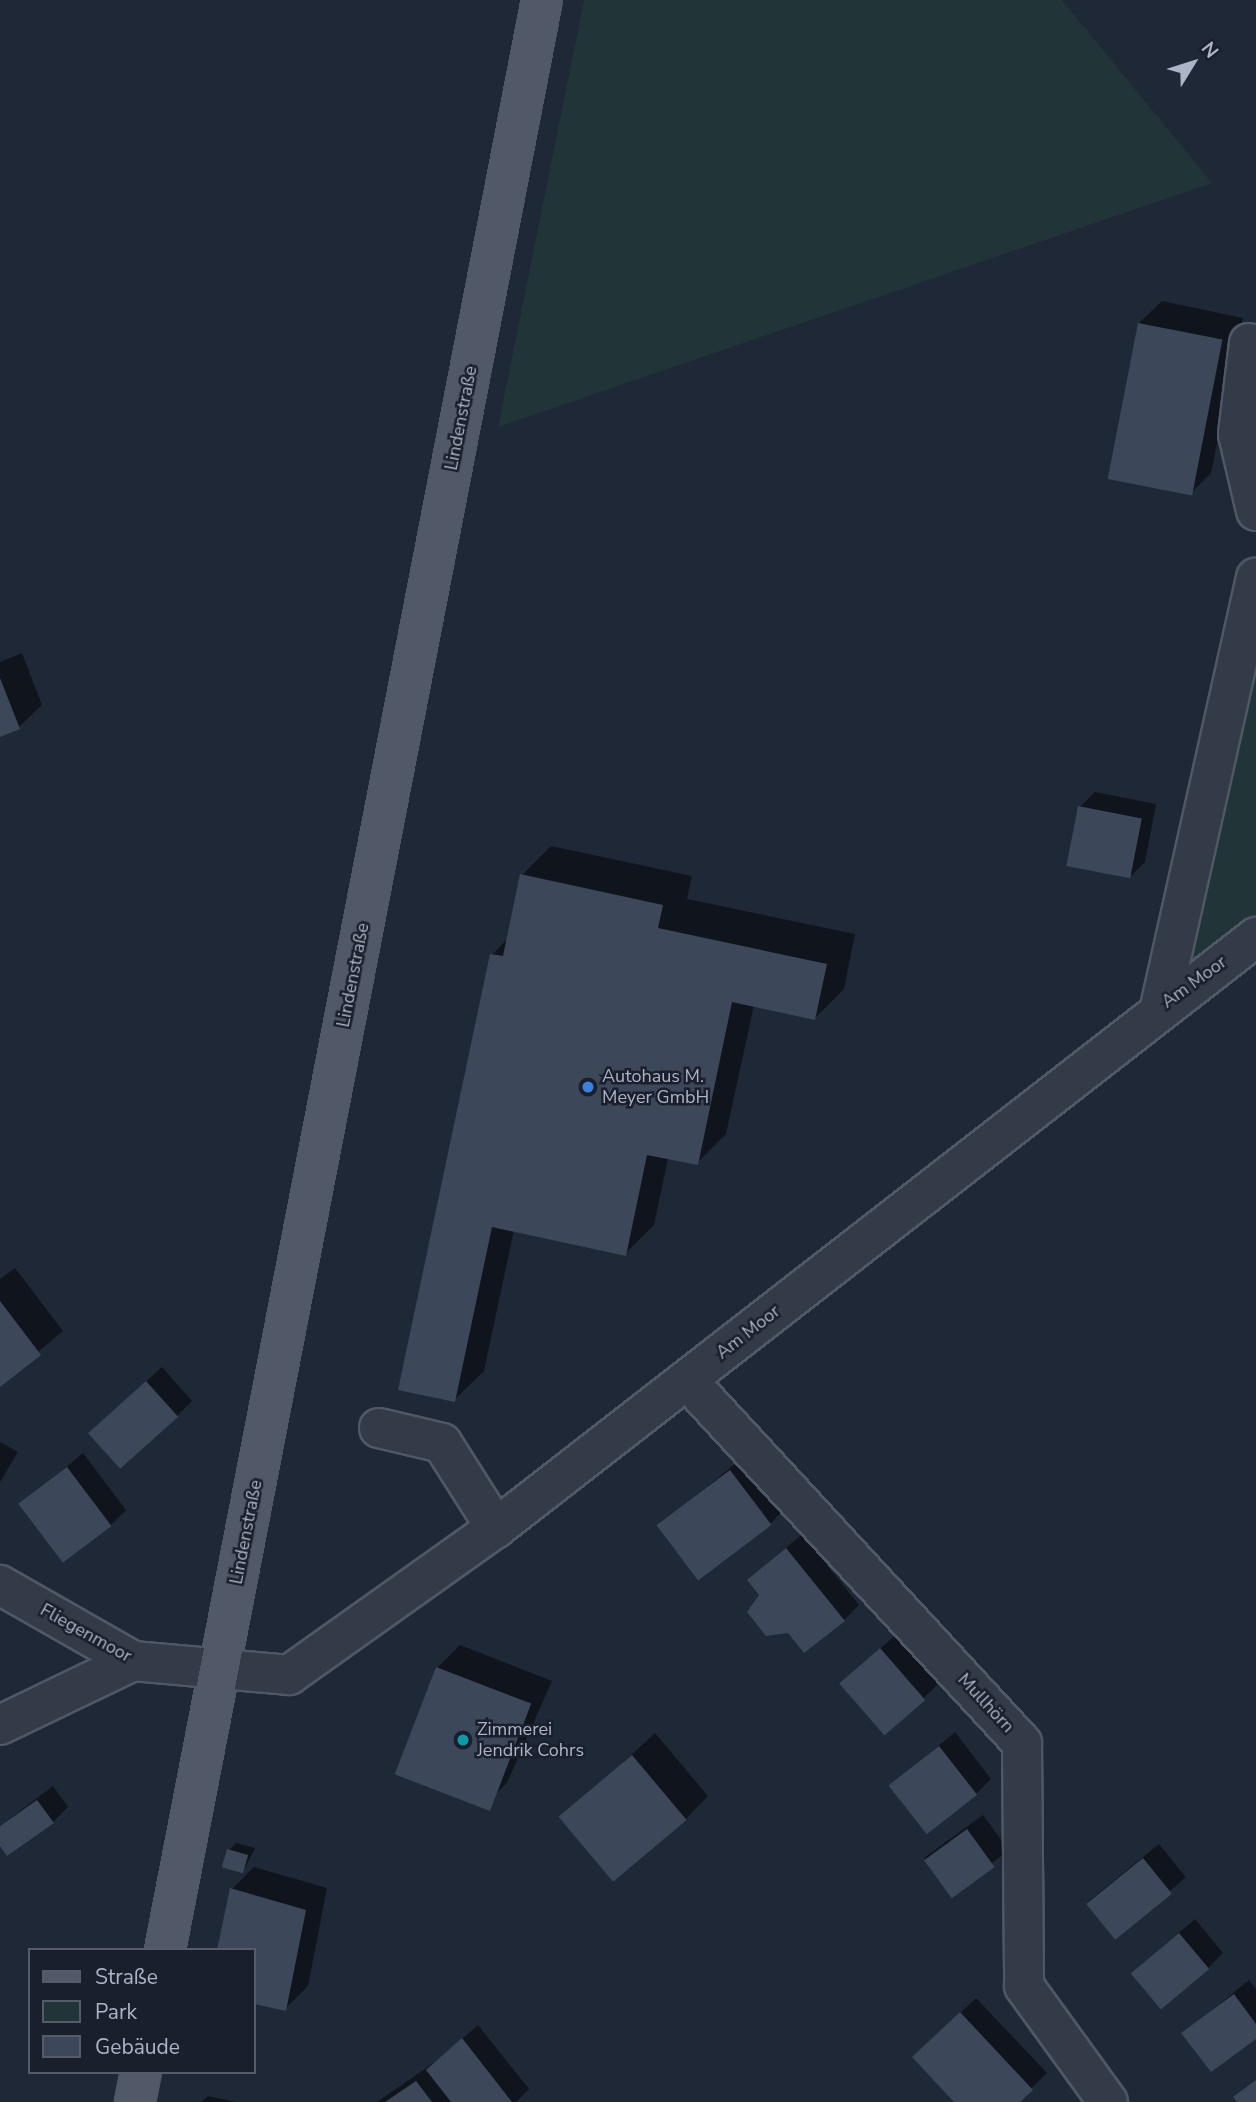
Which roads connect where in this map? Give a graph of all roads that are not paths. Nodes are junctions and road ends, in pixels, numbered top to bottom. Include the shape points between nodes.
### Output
1 (542, 0) edge
2 (1249, 343) dead end
3 (1256, 511) edge
4 (1256, 578) edge
5 (1256, 937) edge
6 (1160, 1007) junction
7 (687, 1380) junction
8 (379, 1428) dead end
9 (496, 1528) junction
10 (0, 1585) edge
11 (133, 1661) junction
12 (219, 1669) junction
13 (0, 1725) edge
14 (165, 1948) edge
15 (141, 2074) edge
16 (135, 2102) edge
17 (1108, 2102) edge

1 - 12 main road, Lindenstraße
2 - 3 street via 1238,434
4 - 6 street
5 - 6 street, Am Moor
6 - 7 street, Am Moor
7 - 9 street, Am Moor
7 - 17 street, Mullhörn via 1022,1743 1024,1986
8 - 9 street via 442,1443
9 - 12 street, Am Moor via 289,1675
10 - 11 street, Fliegenmoor
11 - 12 street, Fliegenmoor
11 - 13 street
12 - 14 main road, Lindenstraße
15 - 16 main road

